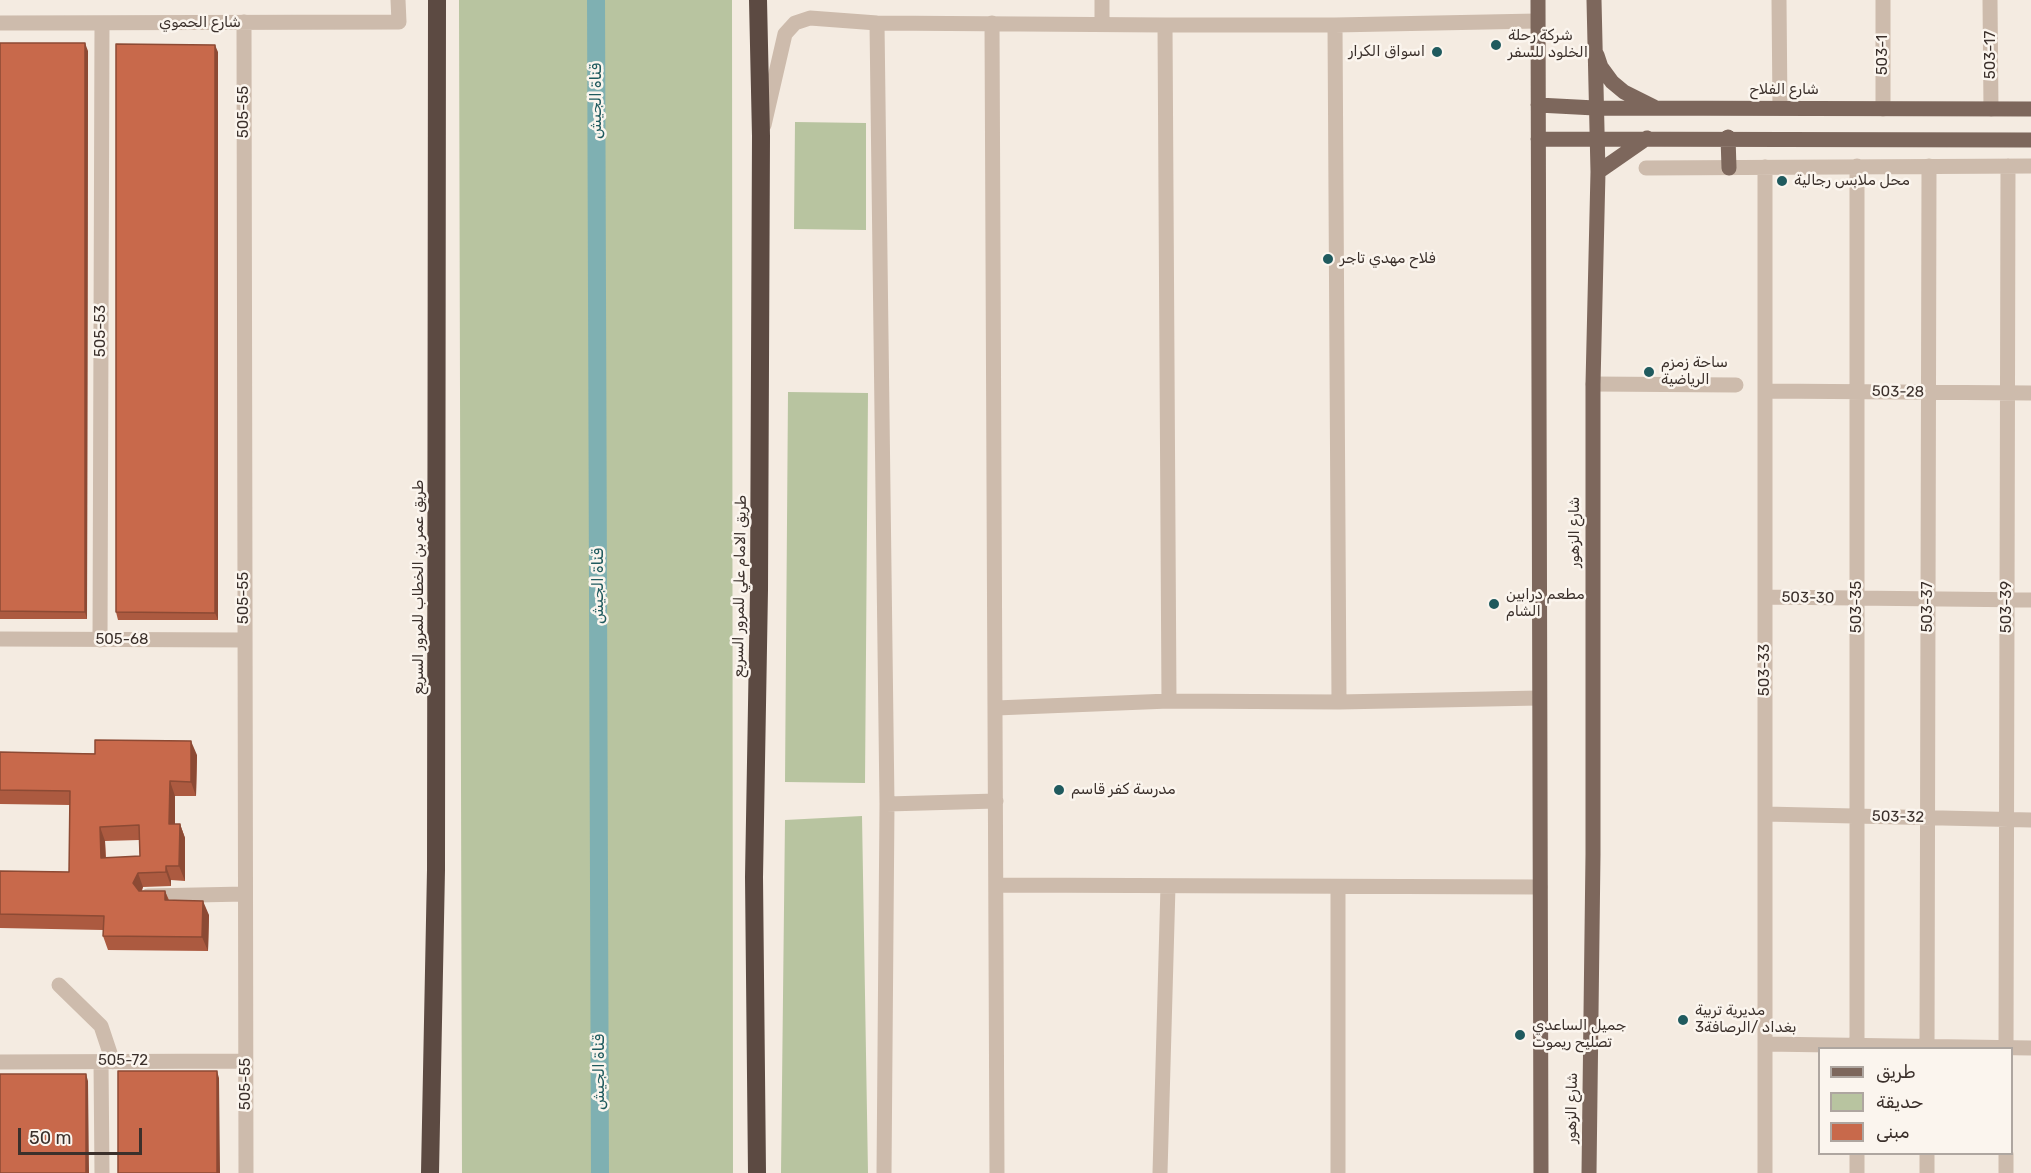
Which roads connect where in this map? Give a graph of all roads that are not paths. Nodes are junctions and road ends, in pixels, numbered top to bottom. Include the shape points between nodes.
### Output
1 (398, 0) edge
2 (437, 0) edge
3 (758, 0) edge
4 (1102, 0) edge
5 (1538, 0) edge
6 (1594, 0) edge
7 (1779, 0) edge
8 (1883, 0) edge
9 (1990, 0) edge
10 (1537, 21) junction
11 (244, 22) junction
12 (0, 23) edge
13 (102, 23) junction
14 (877, 23) junction
15 (992, 23) junction
16 (1102, 24) junction
17 (1165, 25) junction
18 (1335, 25) junction
19 (1595, 49) junction
20 (1538, 105) junction
21 (1595, 108) junction
22 (1657, 108) junction
23 (1780, 108) junction
24 (1882, 110) junction
25 (1991, 110) junction
26 (2031, 110) edge
27 (760, 136) junction
28 (1728, 137) junction
29 (1595, 138) junction
30 (1647, 138) junction
31 (1538, 139) junction
32 (2031, 140) edge
33 (1857, 166) junction
34 (1929, 166) junction
35 (2008, 166) junction
36 (2031, 166) edge
37 (1765, 167) junction
38 (1647, 168) dead end
39 (1729, 168) junction
40 (1598, 172) junction
41 (1593, 384) junction
42 (1736, 386) dead end
43 (1765, 391) junction
44 (1857, 392) junction
45 (1929, 393) junction
46 (2008, 393) junction
47 (2031, 393) edge
48 (1766, 597) junction
49 (1857, 598) junction
50 (1928, 599) junction
51 (2007, 600) junction
52 (2031, 600) edge
53 (0, 639) edge
54 (99, 640) junction
55 (244, 640) junction
56 (1539, 698) junction
57 (1169, 701) junction
58 (1339, 702) junction
59 (996, 708) junction
60 (996, 801) junction
61 (886, 804) junction
62 (1765, 814) junction
63 (1857, 816) junction
64 (1928, 818) junction
65 (2007, 820) junction
66 (2031, 820) edge
67 (997, 885) junction
68 (1168, 886) junction
69 (1338, 887) junction
70 (1540, 887) junction
71 (246, 894) junction
72 (148, 896) edge
73 (59, 985) dead end
74 (1765, 1044) junction
75 (1857, 1047) edge
76 (1927, 1047) edge
77 (2006, 1047) edge
78 (2013, 1048) edge
79 (2031, 1048) edge
80 (246, 1061) junction
81 (0, 1062) edge
82 (107, 1062) junction
83 (1857, 1155) edge
84 (1927, 1155) edge
85 (2006, 1155) edge
86 (102, 1173) edge
87 (246, 1173) edge
88 (430, 1173) edge
89 (757, 1173) edge
90 (884, 1173) edge
91 (997, 1173) edge
92 (1160, 1173) edge
93 (1338, 1173) edge
94 (1541, 1173) edge
95 (1589, 1173) edge
96 (1765, 1173) edge
97 (1857, 1173) edge
98 (1927, 1173) edge
99 (2006, 1173) edge

1 - 11 street, شارع الحموي via 399,22
2 - 88 highway, طريق عمر بن الخطاب للمرور السريع via 436,870
3 - 27 highway, طريق الامام علي للمرور السريع
4 - 16 street
5 - 10 main road, شارع الزهور
6 - 19 main road, شارع الزهور
7 - 23 street
8 - 24 street, 503-1
9 - 25 street, 503-17
10 - 18 street
10 - 20 main road, شارع الزهور
11 - 13 street, شارع الحموي
11 - 55 street, 505-55
12 - 13 street, شارع الحموي
13 - 54 street, 505-53
14 - 15 street
14 - 27 street via 810,18 795,24 785,34
14 - 61 street
15 - 16 street
15 - 59 street
16 - 17 street
17 - 18 street
17 - 57 street
18 - 58 street
19 - 21 main road, شارع الزهور
19 - 22 main road via 1612,82
20 - 21 main road, شارع الفلاح
20 - 31 main road, شارع الزهور
21 - 22 main road, شارع الفلاح
21 - 29 main road, شارع الزهور
22 - 23 main road, شارع الفلاح
23 - 24 main road, شارع الفلاح
24 - 25 main road, شارع الفلاح
25 - 26 main road, شارع الفلاح
27 - 89 highway, طريق الامام علي للمرور السريع via 754,877
28 - 30 main road
28 - 32 main road
28 - 39 main road
29 - 30 main road
29 - 31 main road
29 - 40 main road, شارع الزهور
30 - 40 main road
31 - 56 main road, شارع الزهور
33 - 34 street
33 - 37 street
33 - 44 street, 503-35
34 - 35 street
34 - 45 street, 503-37
35 - 36 street
35 - 46 street, 503-39
37 - 39 street
37 - 43 street, 503-33
38 - 39 street
40 - 41 main road, شارع الزهور
41 - 42 street
41 - 95 main road, شارع الزهور
43 - 44 street, 503-28
43 - 48 street, 503-33
44 - 45 street, 503-28
44 - 49 street, 503-35
45 - 46 street, 503-28
45 - 50 street, 503-37
46 - 47 street, 503-28
46 - 51 street, 503-39
48 - 49 street, 503-30
48 - 62 street, 503-33
49 - 50 street, 503-30
49 - 63 street, 503-35
50 - 51 street, 503-30
50 - 64 street, 503-37
51 - 52 street, 503-30
51 - 65 street, 503-39
53 - 54 street, 505-68
54 - 55 street, 505-68
55 - 71 street, 505-55
56 - 58 street
56 - 70 main road, شارع الزهور
57 - 58 street
57 - 59 street
59 - 60 street
60 - 61 street
60 - 67 street
61 - 90 street
62 - 63 street, 503-32
62 - 74 street, 503-33
63 - 64 street, 503-32
63 - 75 street, 503-35
64 - 65 street, 503-32
64 - 76 street, 503-37
65 - 66 street, 503-32
65 - 77 street, 503-39
67 - 68 street
67 - 91 street
68 - 69 street
68 - 92 street
69 - 70 street
69 - 93 street
70 - 94 main road, شارع الزهور
71 - 72 street
71 - 80 street, 505-55
73 - 82 street via 101,1026
74 - 75 street
74 - 96 street, 503-33
75 - 76 street
78 - 79 street
80 - 82 street, 505-72
80 - 87 street, 505-55
81 - 82 street, 505-72
82 - 86 street
83 - 97 street
84 - 98 street
85 - 99 street

